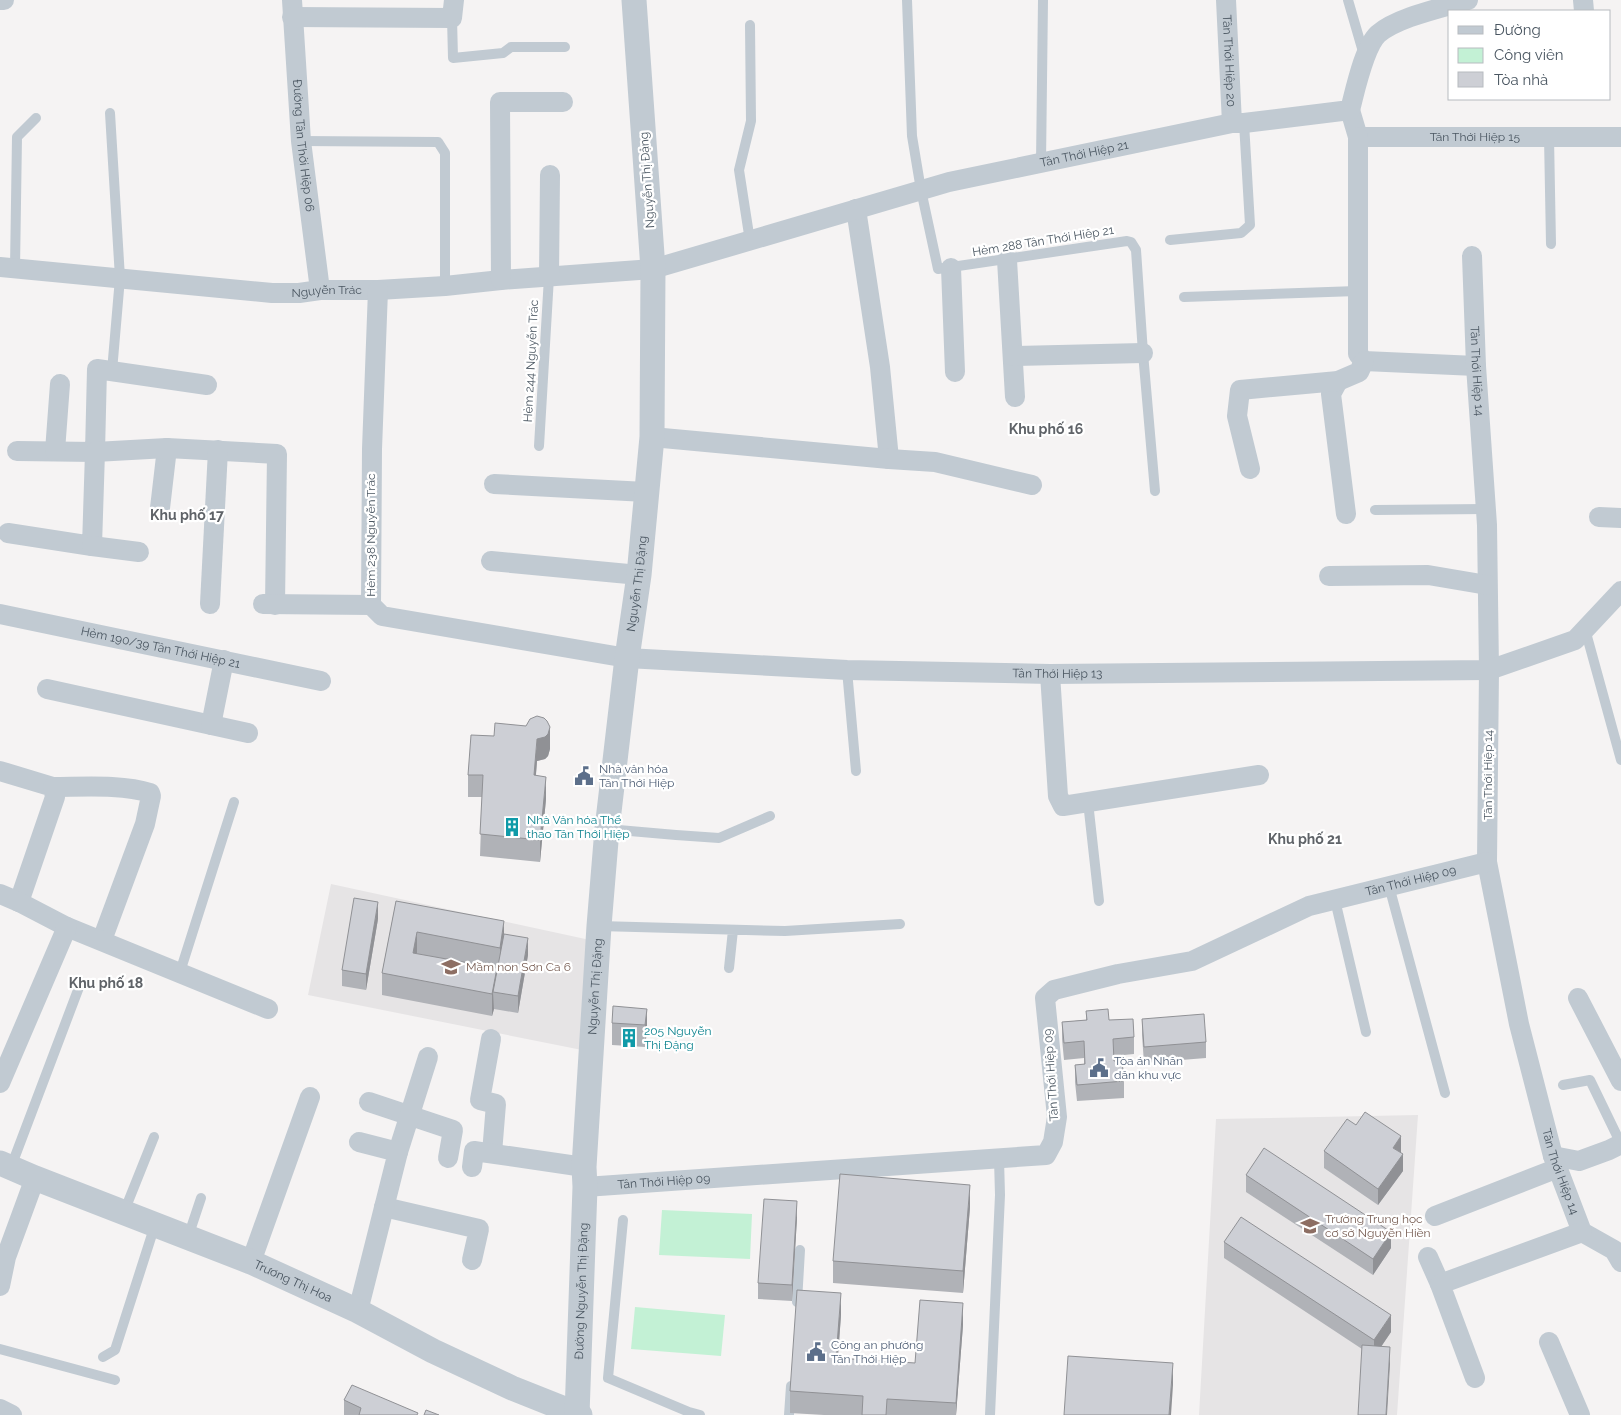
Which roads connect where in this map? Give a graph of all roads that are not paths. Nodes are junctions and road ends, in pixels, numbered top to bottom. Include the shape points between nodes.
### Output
1 (0, 0) edge
2 (4, 0) edge
3 (634, 0) edge
4 (907, 0) edge
5 (1043, 0) edge
6 (1226, 0) edge
7 (1348, 0) edge
8 (1468, 0) edge
9 (292, 9) edge
10 (453, 9) edge
11 (750, 26) dead end
12 (565, 47) dead end
13 (1365, 56) junction
14 (563, 102) dead end
15 (1350, 110) junction
16 (110, 113) dead end
17 (36, 118) dead end
18 (1238, 123) junction
19 (1358, 137) junction
20 (1549, 137) junction
21 (1621, 137) edge
22 (301, 142) junction
23 (1040, 163) junction
24 (550, 174) dead end
25 (921, 190) junction
26 (856, 209) junction
27 (1170, 240) dead end
28 (750, 241) junction
29 (1550, 244) dead end
30 (1472, 256) dead end
31 (1006, 260) junction
32 (7, 267) edge
33 (951, 268) junction
34 (653, 269) junction
35 (549, 277) junction
36 (120, 278) junction
37 (501, 280) junction
38 (445, 286) junction
39 (320, 290) junction
40 (378, 290) junction
41 (1357, 291) junction
42 (1184, 297) dead end
43 (1143, 353) junction
44 (1013, 356) junction
45 (1364, 361) junction
46 (1476, 366) junction
47 (112, 371) junction
48 (955, 372) dead end
49 (1338, 381) junction
50 (60, 384) dead end
51 (207, 386) dead end
52 (1015, 397) dead end
53 (652, 437) junction
54 (539, 446) dead end
55 (167, 448) junction
56 (218, 450) junction
57 (17, 451) dead end
58 (55, 451) junction
59 (94, 452) junction
60 (889, 460) junction
61 (1250, 469) dead end
62 (494, 484) dead end
63 (1032, 485) dead end
64 (1155, 491) dead end
65 (646, 492) junction
66 (160, 508) dead end
67 (1486, 509) junction
68 (1375, 510) dead end
69 (1346, 514) dead end
70 (1599, 517) dead end
71 (1621, 518) edge
72 (8, 533) dead end
73 (92, 546) junction
74 (139, 552) dead end
75 (491, 561) dead end
76 (639, 575) junction
77 (1329, 576) dead end
78 (1488, 585) junction
79 (1621, 591) edge
80 (210, 604) dead end
81 (371, 605) junction
82 (0, 614) edge
83 (1585, 629) junction
84 (627, 658) junction
85 (224, 660) junction
86 (847, 670) junction
87 (1489, 670) junction
88 (1050, 674) junction
89 (321, 681) dead end
90 (47, 689) dead end
91 (211, 725) junction
92 (248, 733) dead end
93 (1621, 760) edge
94 (0, 771) edge
95 (856, 771) dead end
96 (1258, 776) dead end
97 (53, 787) junction
98 (234, 802) dead end
99 (1088, 802) junction
100 (770, 816) dead end
101 (607, 829) junction
102 (1487, 862) junction
103 (1389, 886) junction
104 (0, 894) edge
105 (1335, 900) junction
106 (1099, 901) dead end
107 (19, 902) junction
108 (900, 924) dead end
109 (599, 926) junction
110 (67, 927) junction
111 (733, 930) junction
112 (102, 940) junction
113 (729, 968) dead end
114 (180, 972) junction
115 (81, 982) dead end
116 (1578, 998) dead end
117 (268, 1008) dead end
118 (1366, 1032) dead end
119 (491, 1039) dead end
120 (428, 1057) dead end
121 (1621, 1081) edge
122 (0, 1083) edge
123 (1563, 1085) dead end
124 (1445, 1093) dead end
125 (310, 1097) dead end
126 (369, 1102) dead end
127 (410, 1116) junction
128 (154, 1137) dead end
129 (359, 1142) dead end
130 (1621, 1144) edge
131 (398, 1152) junction
132 (492, 1153) junction
133 (448, 1158) dead end
134 (999, 1159) junction
135 (1555, 1162) junction
136 (5, 1165) edge
137 (472, 1167) dead end
138 (584, 1177) junction
139 (35, 1178) junction
140 (201, 1198) dead end
141 (384, 1207) junction
142 (123, 1212) junction
143 (1434, 1216) dead end
144 (623, 1220) dead end
145 (155, 1225) junction
146 (1582, 1232) junction
147 (188, 1238) junction
148 (800, 1250) dead end
149 (1428, 1257) dead end
150 (472, 1260) dead end
151 (251, 1262) junction
152 (1621, 1262) edge
153 (1440, 1284) junction
154 (0, 1286) edge
155 (796, 1308) edge
156 (358, 1311) junction
157 (1549, 1342) dead end
158 (0, 1348) edge
159 (103, 1357) dead end
160 (792, 1376) edge
161 (1475, 1378) dead end
162 (115, 1380) dead end
163 (0, 1409) edge
164 (12, 1415) edge
165 (578, 1415) edge
166 (700, 1415) edge
167 (789, 1415) edge
168 (990, 1415) edge
169 (1580, 1415) edge

1 - 2 street
3 - 34 street, Nguyễn Thị Đặng
4 - 25 lane via 912,136
5 - 23 lane
6 - 18 street, Tân Thới Hiệp 20
7 - 13 lane
8 - 13 street via 1404,20 1377,35
9 - 10 street
9 - 22 street, Đường Tân Thời Hiệp 06
10 - 12 lane via 453,58 503,53 511,47
11 - 28 lane via 751,121 739,170
13 - 15 street
14 - 37 street via 500,102
15 - 18 street, Tân Thới Hiệp 21
15 - 19 street
16 - 36 lane
17 - 32 lane via 17,137
18 - 23 street, Tân Thới Hiệp 21
18 - 27 lane via 1250,225 1241,233
19 - 20 street, Tân Thới Hiệp 15
19 - 41 street
20 - 21 street, Tân Thới Hiệp 15
20 - 29 lane
22 - 38 lane via 438,142 445,152
22 - 39 street, Đường Tân Thời Hiệp 06
23 - 25 street, Tân Thới Hiệp 21
24 - 35 street
25 - 26 street, Tân Thới Hiệp 21
25 - 33 lane via 938,269
26 - 28 street, Tân Thới Hiệp 21
26 - 60 street via 880,367
28 - 34 street, Tân Thới Hiệp 21
30 - 46 street, Tân Thới Hiệp 14
31 - 33 lane, Hẻm 288 Tân Thới Hiêp 21
31 - 43 lane, Hẻm 288 Tân Thới Hiêp 21 via 1131,242 1136,250
31 - 44 street
32 - 36 street, Nguyễn Trác
33 - 48 street
34 - 35 street, Nguyễn Trác
34 - 53 street, Nguyễn Thị Đặng
35 - 37 street, Nguyễn Trác
35 - 54 lane, Hẻm 244 Nguyễn Trác
36 - 39 street, Nguyễn Trác via 272,293 299,294
36 - 47 lane
37 - 38 street, Nguyễn Trác
38 - 40 street, Nguyễn Trác
39 - 40 street, Nguyễn Trác
40 - 81 street, Hẻm 238 Nguyễn Trác
41 - 42 lane
41 - 45 street via 1358,354
43 - 44 street
43 - 64 lane, Hẻm 288 Tân Thới Hiêp 21
44 - 52 street
45 - 46 street
45 - 49 street via 1359,372
46 - 67 street, Tân Thới Hiệp 14
47 - 51 street
47 - 59 street via 97,369
49 - 61 street via 1240,390 1237,416
49 - 69 street via 1331,394
50 - 58 street
53 - 60 street
53 - 65 street, Nguyễn Thị Đặng
55 - 56 street
55 - 59 street
55 - 66 street
56 - 80 street
56 - 81 street via 276,454 269,605
57 - 58 street
58 - 59 street
59 - 73 street
60 - 63 street via 935,462
62 - 65 street
65 - 76 street, Nguyễn Thị Đặng
67 - 68 lane
67 - 78 street, Tân Thới Hiệp 14
70 - 71 street
72 - 73 street
73 - 74 street
75 - 76 street
76 - 84 street, Nguyễn Thị Đặng
77 - 78 street via 1428,575
78 - 87 street, Tân Thới Hiệp 14
79 - 83 street, Tân Thới Hiệp 13
81 - 84 street, Hẻm 238 Nguyễn Trác via 382,616
82 - 85 street, Hẻm 190/39 Tân Thới Hiệp 21
83 - 87 street, Tân Thới Hiệp 13 via 1575,640
83 - 93 lane
84 - 86 street, Tân Thới Hiệp 13
84 - 101 street, Nguyễn Thị Đặng
85 - 89 street, Hẻm 190/39 Tân Thới Hiệp 21
85 - 91 street
86 - 88 street, Tân Thới Hiệp 13
86 - 95 lane
87 - 88 street, Tân Thới Hiệp 13
87 - 102 street, Tân Thới Hiệp 14
88 - 99 street via 1058,796 1063,806
90 - 91 street
91 - 92 street
94 - 97 street
96 - 99 street
97 - 107 street via 55,797
97 - 112 street via 126,788 144,791 151,796 145,824
98 - 114 lane
99 - 106 lane
100 - 101 lane via 719,838
101 - 109 street, Nguyễn Thị Đặng
102 - 103 street, Tân Thới Hiệp 09
102 - 135 street, Tân Thới Hiệp 14 via 1519,1024
103 - 105 street, Tân Thới Hiệp 09
103 - 124 lane
104 - 107 street
105 - 118 lane
105 - 134 street, Tân Thới Hiệp 09 via 1308,906 1192,961 1054,990 1045,998 1057,1117 1053,1142 1046,1156
107 - 110 street
108 - 111 lane via 785,932
109 - 111 lane
109 - 138 street, Nguyễn Thị Đặng
110 - 112 street
110 - 122 street
111 - 113 lane
112 - 114 street
114 - 117 street
115 - 136 lane
116 - 121 street
119 - 132 street via 480,1100 496,1104
120 - 127 street
123 - 130 lane via 1590,1080
125 - 151 street
126 - 127 street
127 - 131 street
127 - 133 street via 453,1130
128 - 142 lane
129 - 131 street
130 - 135 street via 1579,1161
131 - 141 street
132 - 137 street via 474,1151
132 - 138 street, Tân Thới Hiệp 09
134 - 138 street, Tân Thới Hiệp 09
134 - 168 lane
135 - 143 street
135 - 146 street, Tân Thới Hiệp 14
136 - 139 street, Trương Thị Hoa
138 - 165 street, Đường Nguyễn Thị Đặng
139 - 142 street, Trương Thị Hoa
139 - 154 street via 6,1257
140 - 147 lane
141 - 150 street via 480,1229
141 - 156 street
142 - 145 street, Trương Thị Hoa
144 - 166 lane via 608,1378
145 - 147 street, Trương Thị Hoa
145 - 159 lane via 115,1350
146 - 152 street, Tân Thới Hiệp 14 via 1614,1250
146 - 153 street
147 - 151 street, Trương Thị Hoa
148 - 155 lane
149 - 153 street
151 - 156 street, Trương Thị Hoa
153 - 161 street
156 - 165 street, Trương Thị Hoa via 433,1351
157 - 169 street
158 - 162 lane
160 - 167 lane
163 - 164 street

